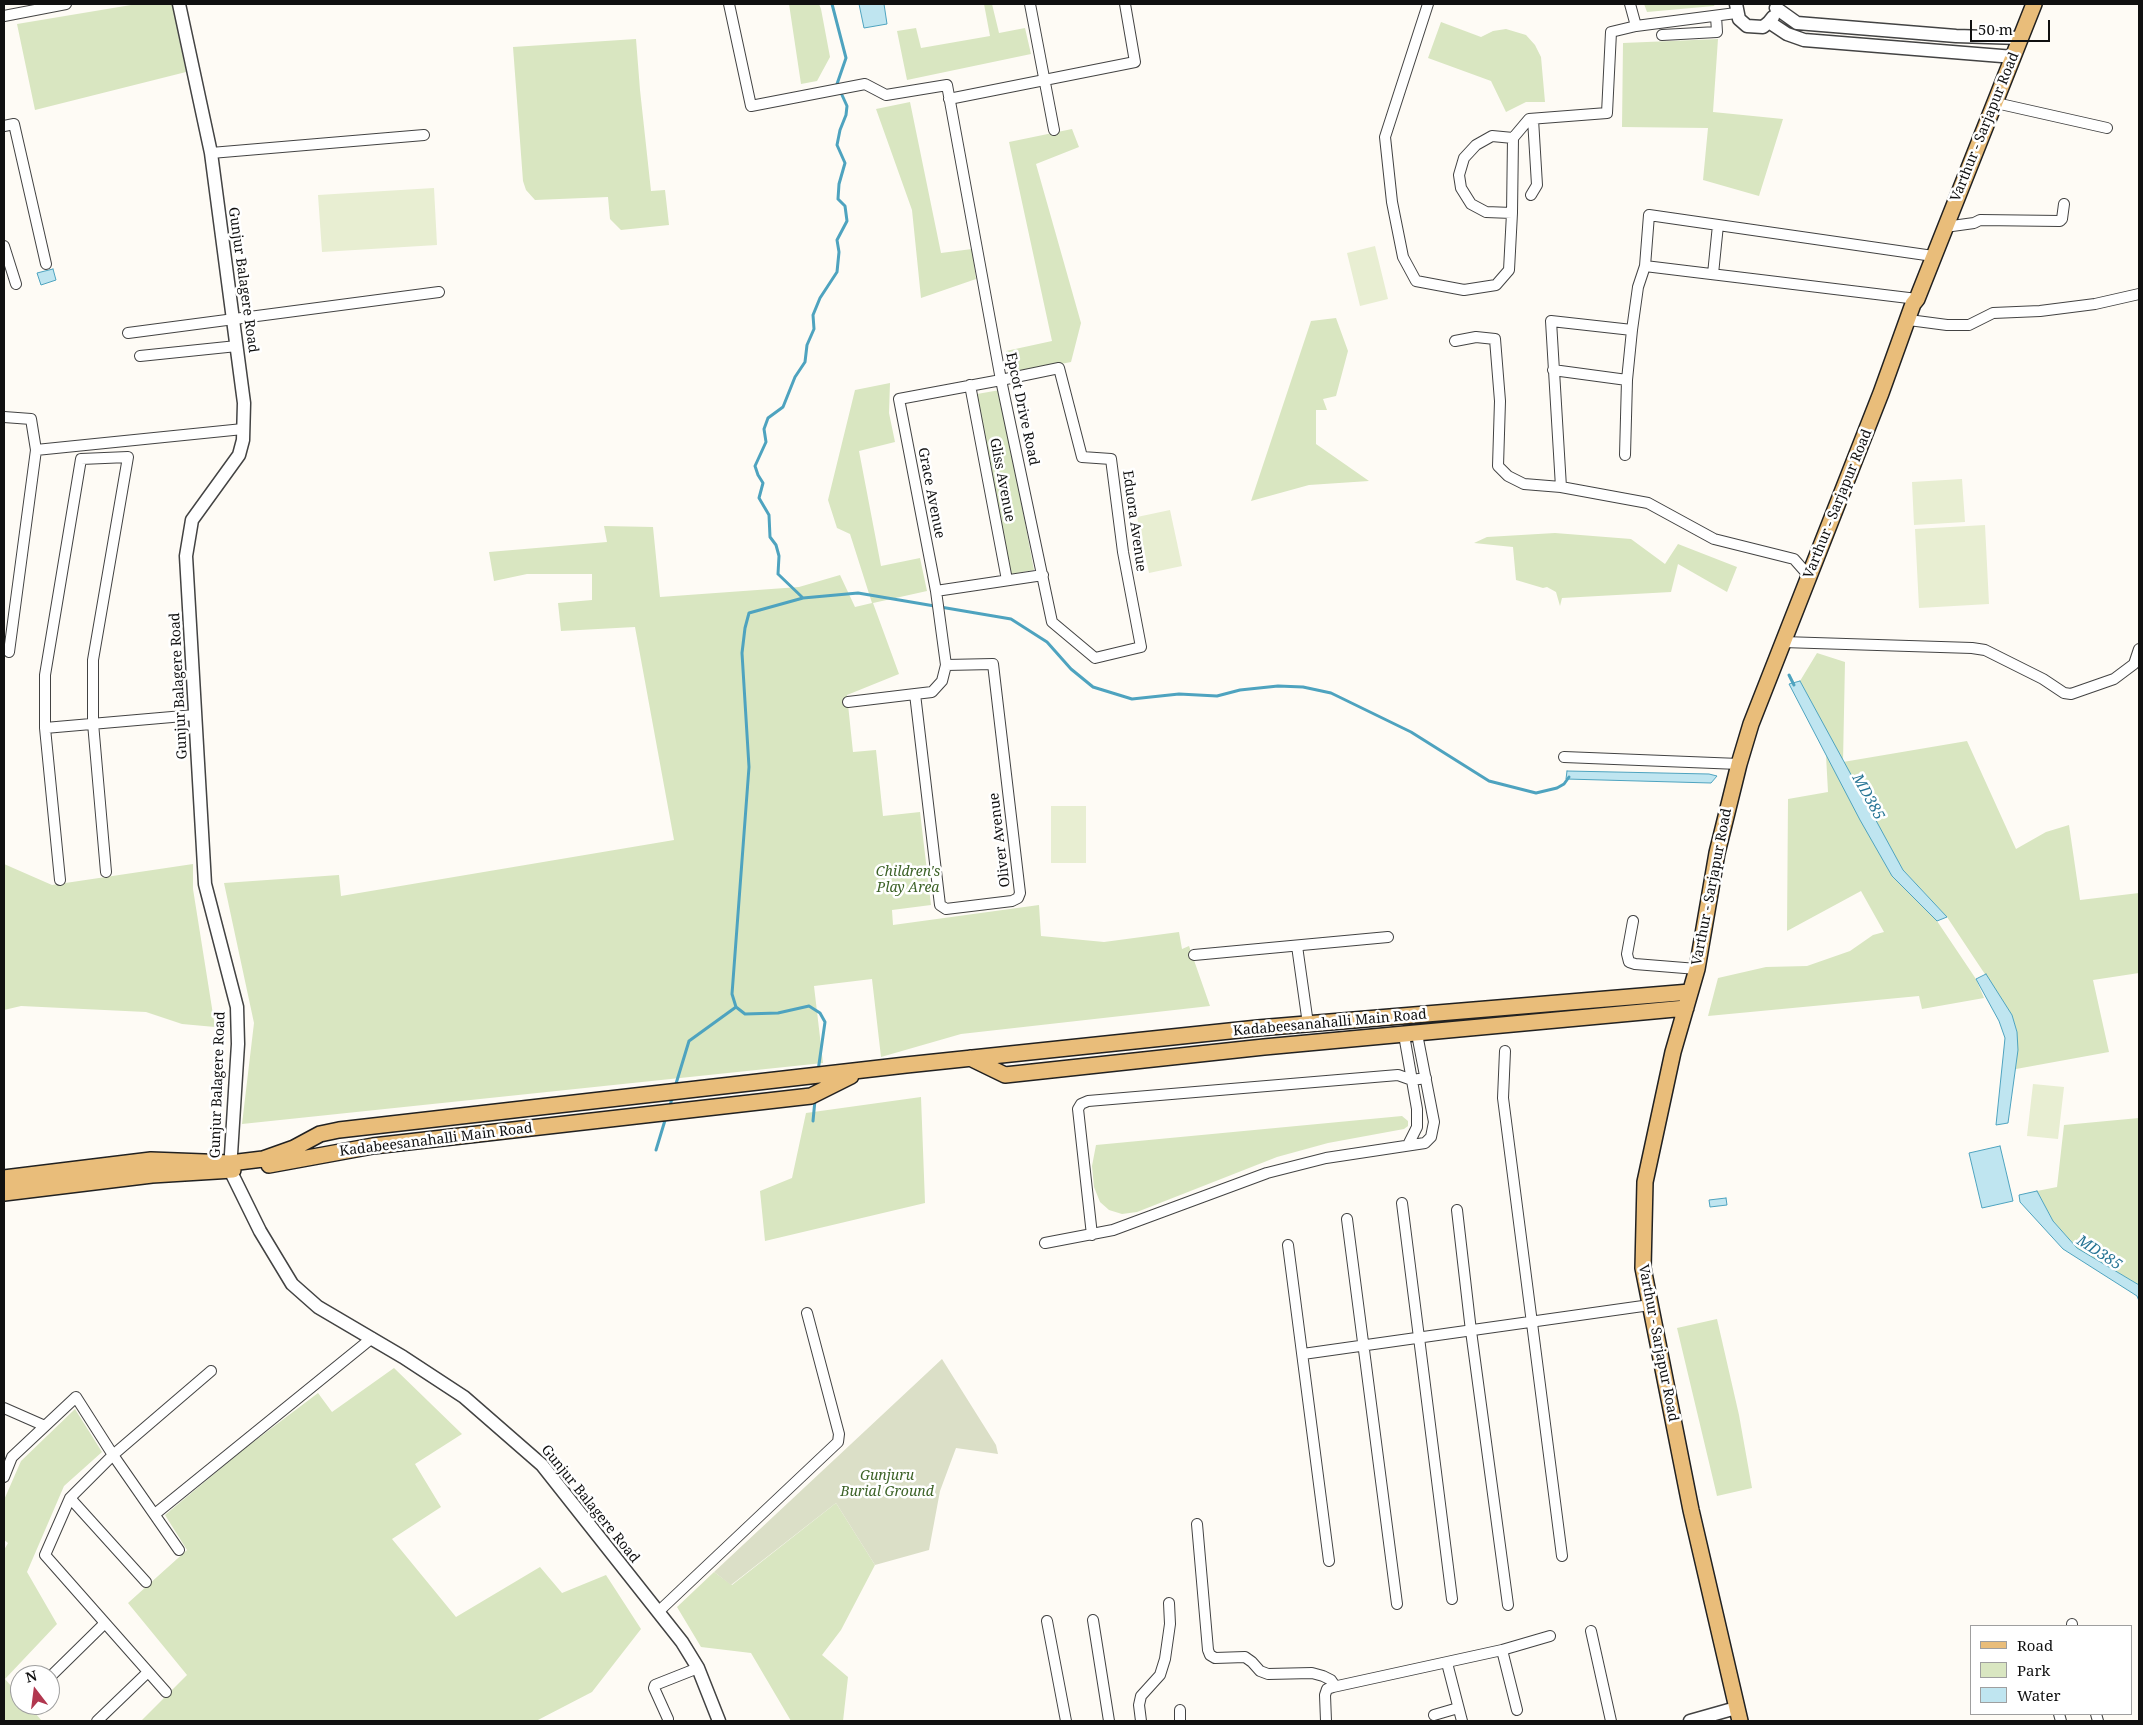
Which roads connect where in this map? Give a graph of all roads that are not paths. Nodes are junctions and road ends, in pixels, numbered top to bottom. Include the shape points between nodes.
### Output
1 (66, 4) edge
2 (179, 4) edge
3 (729, 4) edge
4 (1030, 4) edge
5 (1125, 4) edge
6 (1428, 4) edge
7 (1630, 4) edge
8 (2034, 4) edge
9 (53, 5) edge
10 (1775, 6) edge
11 (1736, 9) edge
12 (4, 16) edge
13 (1716, 16) junction
14 (1770, 22) junction
15 (1636, 26) junction
16 (1662, 35) dead end
17 (1956, 36) junction
18 (2020, 38) junction
19 (1954, 52) junction
20 (2014, 57) junction
21 (1044, 80) junction
22 (949, 99) junction
23 (1996, 102) junction
24 (1533, 119) junction
25 (4, 126) edge
26 (2107, 128) dead end
27 (1054, 130) dead end
28 (424, 134) dead end
29 (1513, 138) junction
30 (211, 153) junction
31 (1531, 195) dead end
32 (2064, 204) dead end
33 (1512, 213) junction
34 (1718, 225) junction
35 (1945, 227) junction
36 (4, 246) edge
37 (1933, 256) junction
38 (46, 264) dead end
39 (1645, 266) junction
40 (1713, 274) junction
41 (16, 284) dead end
42 (439, 292) dead end
43 (2139, 294) edge
44 (1917, 299) junction
45 (233, 320) junction
46 (1908, 320) junction
47 (1632, 330) junction
48 (128, 333) dead end
49 (1456, 342) dead end
50 (237, 346) junction
51 (140, 356) dead end
52 (1553, 370) junction
53 (1001, 380) junction
54 (1627, 380) junction
55 (970, 385) junction
56 (4, 417) edge
57 (243, 429) junction
58 (36, 450) junction
59 (1625, 455) dead end
60 (1562, 487) junction
61 (1043, 575) junction
62 (1809, 576) junction
63 (1006, 580) junction
64 (936, 592) junction
65 (1783, 642) junction
66 (1141, 648) joint
67 (2139, 649) edge
68 (9, 652) dead end
69 (946, 665) junction
70 (915, 694) junction
71 (848, 702) dead end
72 (195, 715) junction
73 (93, 723) junction
74 (45, 728) junction
75 (1564, 757) dead end
76 (1739, 764) junction
77 (106, 872) dead end
78 (60, 880) dead end
79 (1633, 921) dead end
80 (1388, 937) dead end
81 (1297, 946) junction
82 (1194, 954) dead end
83 (1697, 970) junction
84 (1690, 992) junction
85 (1686, 1008) junction
86 (1308, 1024) junction
87 (1411, 1034) junction
88 (1505, 1051) dead end
89 (970, 1058) junction
90 (863, 1070) junction
91 (1426, 1078) junction
92 (1412, 1080) junction
93 (1408, 1145) junction
94 (230, 1167) junction
95 (4, 1178) edge
96 (4, 1193) edge
97 (1402, 1204) dead end
98 (1457, 1210) dead end
99 (1347, 1219) dead end
100 (1092, 1235) junction
101 (1045, 1243) dead end
102 (1288, 1246) dead end
103 (1650, 1305) junction
104 (807, 1313) dead end
105 (1532, 1322) junction
106 (1471, 1331) junction
107 (372, 1338) junction
108 (1419, 1338) junction
109 (1363, 1346) junction
110 (1303, 1354) junction
111 (211, 1371) dead end
112 (4, 1408) edge
113 (45, 1426) junction
114 (113, 1455) junction
115 (4, 1477) edge
116 (70, 1498) junction
117 (155, 1514) junction
118 (1197, 1524) dead end
119 (178, 1550) dead end
120 (1562, 1556) dead end
121 (1330, 1561) dead end
122 (146, 1582) dead end
123 (1452, 1599) dead end
124 (1169, 1603) dead end
125 (1397, 1604) dead end
126 (1508, 1605) dead end
127 (658, 1612) junction
128 (1093, 1620) dead end
129 (1048, 1621) dead end
130 (105, 1623) junction
131 (1591, 1631) dead end
132 (1550, 1636) dead end
133 (1502, 1650) junction
134 (1447, 1663) junction
135 (60, 1667) edge
136 (698, 1668) junction
137 (148, 1672) junction
138 (1335, 1686) junction
139 (166, 1692) dead end
140 (1458, 1708) junction
141 (1180, 1710) dead end
142 (1517, 1710) dead end
143 (1434, 1715) dead end
144 (1738, 1715) edge
145 (668, 1719) dead end
146 (97, 1721) edge
147 (719, 1721) edge
148 (1066, 1721) edge
149 (1110, 1721) edge
150 (1141, 1721) edge
151 (1180, 1721) edge
152 (1326, 1721) edge
153 (1462, 1721) edge
154 (1608, 1721) edge
155 (1690, 1721) edge

1 - 9 street
2 - 30 street, Gunjur Balagere Road
3 - 22 street via 751,106 866,84 886,95 947,84
4 - 21 street
5 - 21 street via 1135,62
6 - 33 street via 1385,137 1392,202 1403,257 1416,281 1464,290 1496,286 1509,270
7 - 15 street
8 - 18 main road, Varthur - Sarjapur Road
9 - 12 street
10 - 14 street
10 - 17 street via 1797,23
11 - 13 street
11 - 14 street via 1742,23 1753,28
13 - 15 street
13 - 16 street via 1717,32
14 - 19 street via 1787,34 1804,40
15 - 24 street via 1611,32 1607,113
17 - 18 street
17 - 19 street
18 - 20 main road, Varthur - Sarjapur Road
19 - 20 street
20 - 23 main road, Varthur - Sarjapur Road
21 - 22 street
21 - 27 street
22 - 53 street, Epcot Drive Road
23 - 26 street
23 - 35 main road, Varthur - Sarjapur Road
24 - 29 street via 1529,119
24 - 31 street via 1537,185
25 - 38 street via 14,124
28 - 30 street
29 - 33 street
29 - 33 street via 1492,136 1476,145 1464,158 1459,175 1461,188 1471,204 1486,212
30 - 45 street, Gunjur Balagere Road
32 - 35 street via 2060,221 1980,220
34 - 37 street
34 - 39 street via 1649,215
34 - 40 street
35 - 37 main road, Varthur - Sarjapur Road
36 - 41 street
37 - 44 main road, Varthur - Sarjapur Road
39 - 40 street
39 - 47 street via 1638,287
40 - 44 street
42 - 45 street
43 - 46 street via 2095,304 1993,313 1970,324
44 - 46 main road, Varthur - Sarjapur Road
45 - 48 street
45 - 50 street, Gunjur Balagere Road
46 - 62 main road, Varthur - Sarjapur Road
47 - 52 street via 1551,322
47 - 54 street
49 - 60 street via 1476,337 1496,339 1500,401 1498,466 1508,476 1524,484
50 - 51 street
50 - 57 street, Gunjur Balagere Road via 244,403
52 - 54 street
52 - 60 street
53 - 55 street
53 - 61 street, Epcot Drive Road
53 - 66 street, Eduora Avenue via 1059,368 1082,457 1111,459 1123,552
54 - 59 street
55 - 63 street, Gliss Avenue
55 - 64 street, Grace Avenue via 898,399
56 - 58 street via 31,419
57 - 58 street
57 - 72 street, Gunjur Balagere Road via 238,455 192,520 186,556
58 - 68 street
60 - 62 street via 1648,503 1714,539 1794,559
61 - 63 street
61 - 66 street, Epcot Drive Road via 1052,622 1095,658
62 - 65 main road, Varthur - Sarjapur Road
63 - 64 street
64 - 69 street, Grace Avenue
65 - 67 street via 1985,650 2071,694 2114,680 2134,664
65 - 76 main road, Varthur - Sarjapur Road
69 - 70 street via 942,681 932,692
69 - 70 street, Oliver Avenue via 993,664 1020,893 1012,901 946,909 940,906
70 - 71 street
72 - 73 street
72 - 94 street, Gunjur Balagere Road via 205,884 237,1007 238,1044
73 - 74 street
73 - 74 street via 93,660 128,457 81,459 45,675
73 - 77 street
74 - 78 street
75 - 76 street
76 - 83 main road, Varthur - Sarjapur Road via 1717,852
79 - 83 street via 1627,954 1629,962
80 - 81 street
81 - 82 street
81 - 86 street
83 - 84 main road, Varthur - Sarjapur Road
84 - 85 main road, Varthur - Sarjapur Road
84 - 86 main road, Kadabeesanahalli Main Road
85 - 87 main road, Kadabeesanahalli Main Road
85 - 103 main road, Varthur - Sarjapur Road via 1657,1120 1645,1182 1642,1254
86 - 89 main road, Kadabeesanahalli Main Road
87 - 89 main road, Kadabeesanahalli Main Road via 1005,1075
87 - 91 street
87 - 92 street
88 - 105 street via 1503,1098
89 - 90 main road, Kadabeesanahalli Main Road
90 - 94 main road, Kadabeesanahalli Main Road via 339,1130 320,1134 279,1154
90 - 94 main road, Kadabeesanahalli Main Road via 811,1096 373,1146 268,1166
91 - 92 street
91 - 93 street via 1434,1122 1431,1137 1425,1143
92 - 93 street via 1417,1127
92 - 100 street via 1398,1075 1080,1104
93 - 100 street via 1326,1158 1267,1173
94 - 95 main road, Kadabeesanahalli Main Road via 151,1160
94 - 96 main road, Kadabeesanahalli Main Road
94 - 107 street, Gunjur Balagere Road via 260,1231 292,1284 318,1307
97 - 108 street
98 - 106 street
99 - 109 street
100 - 101 street
102 - 110 street
103 - 105 street
103 - 144 main road, Varthur - Sarjapur Road via 1691,1510
104 - 127 street via 839,1434 838,1442
105 - 106 street
105 - 120 street
106 - 108 street
106 - 126 street
107 - 117 street
107 - 127 street, Gunjur Balagere Road via 464,1397 542,1465
108 - 109 street
108 - 123 street
109 - 110 street
109 - 125 street
110 - 121 street
111 - 114 street
112 - 113 street
113 - 114 street via 76,1397
113 - 115 street via 12,1457
114 - 116 street
114 - 117 street
116 - 122 street
116 - 130 street via 45,1555
117 - 119 street
118 - 138 street via 1210,1655 1215,1658 1245,1657 1268,1674 1312,1673 1324,1676
124 - 150 street via 1165,1660 1160,1675 1141,1696
127 - 136 street, Gunjur Balagere Road
128 - 149 street
129 - 148 street
130 - 135 street
130 - 137 street
131 - 154 street
132 - 133 street
133 - 134 street
133 - 142 street
134 - 138 street
134 - 140 street
136 - 145 street via 655,1685
136 - 147 street, Gunjur Balagere Road
137 - 139 street
137 - 146 street
138 - 152 street via 1327,1689 1325,1694
140 - 143 street
140 - 153 street
141 - 151 street
144 - 155 street

